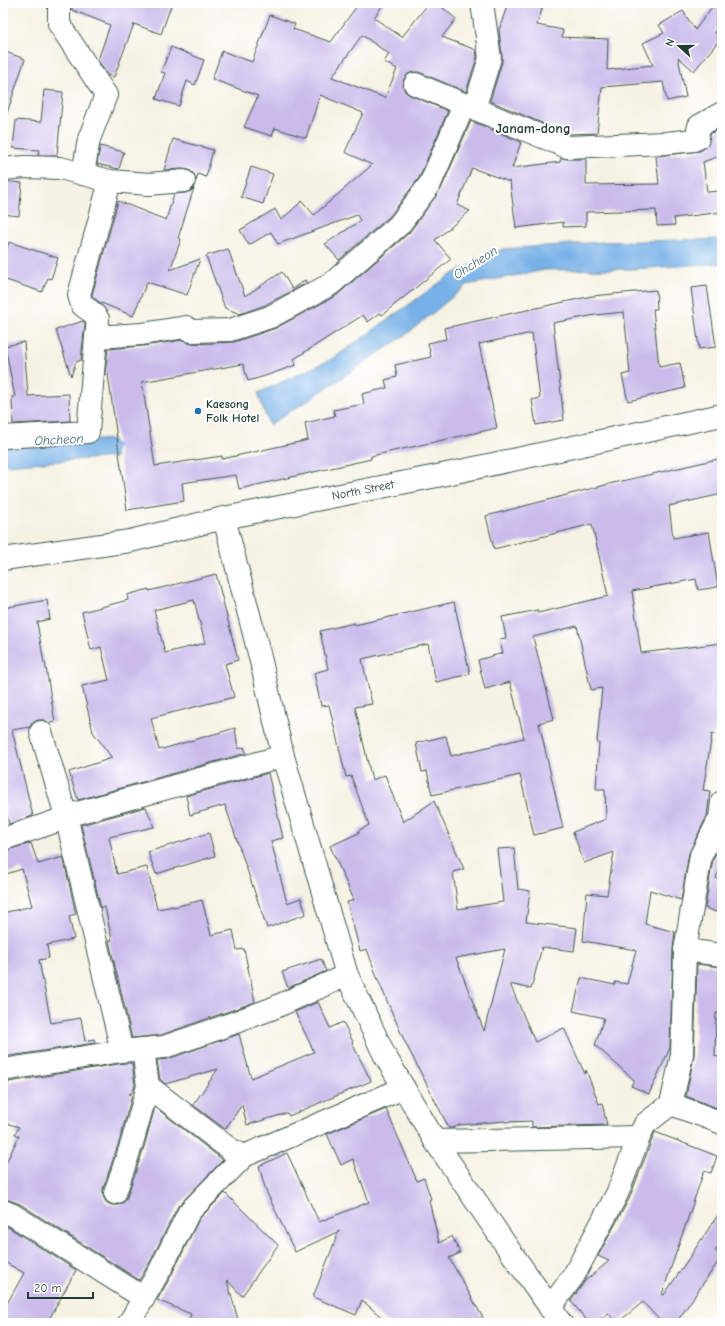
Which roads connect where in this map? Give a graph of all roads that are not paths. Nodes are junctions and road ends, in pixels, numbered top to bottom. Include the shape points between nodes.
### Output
1 (60, 3) edge
2 (482, 3) edge
3 (415, 84) dead end
4 (469, 107) junction
5 (722, 113) edge
6 (3, 169) edge
7 (83, 174) junction
8 (110, 181) junction
9 (184, 181) dead end
10 (96, 337) junction
11 (722, 415) edge
12 (3, 437) edge
13 (224, 518) junction
14 (3, 559) edge
15 (41, 732) dead end
16 (283, 756) junction
17 (722, 802) edge
18 (66, 816) junction
19 (3, 839) edge
20 (685, 950) junction
21 (722, 955) edge
22 (347, 975) junction
23 (132, 1050) junction
24 (3, 1070) edge
25 (148, 1086) junction
26 (404, 1088) junction
27 (671, 1104) junction
28 (722, 1123) edge
29 (639, 1137) junction
30 (435, 1141) junction
31 (244, 1156) junction
32 (115, 1193) dead end
33 (3, 1211) edge
34 (144, 1298) junction
35 (556, 1315) edge
36 (129, 1323) edge

1 - 7 street via 59,24 106,95 89,140
2 - 4 street via 490,58
3 - 4 street
4 - 5 street via 566,147 694,140 698,138 699,126
4 - 10 street via 430,184 399,225 331,284 270,317 230,330 191,331 186,327 142,334
6 - 7 street via 60,168
7 - 8 street
8 - 9 street via 149,184
8 - 10 street via 79,295 82,305 98,319
10 - 12 street via 88,432
11 - 13 street, North Street via 442,475
13 - 14 street, North Street via 130,541
13 - 16 street
15 - 18 street
16 - 18 street
16 - 22 street
17 - 20 street via 720,818 700,855
18 - 19 street
18 - 23 street
20 - 21 street
20 - 27 street via 682,1054
22 - 23 street via 214,1030 164,1047
22 - 26 street via 384,1054
23 - 24 street
23 - 25 street
25 - 31 street via 231,1150
25 - 32 street
26 - 30 street
26 - 31 street
27 - 28 street
27 - 29 street via 645,1124
29 - 30 street
29 - 35 street via 617,1194
30 - 35 street
31 - 34 street via 189,1212
33 - 34 street via 20,1219
34 - 36 street

